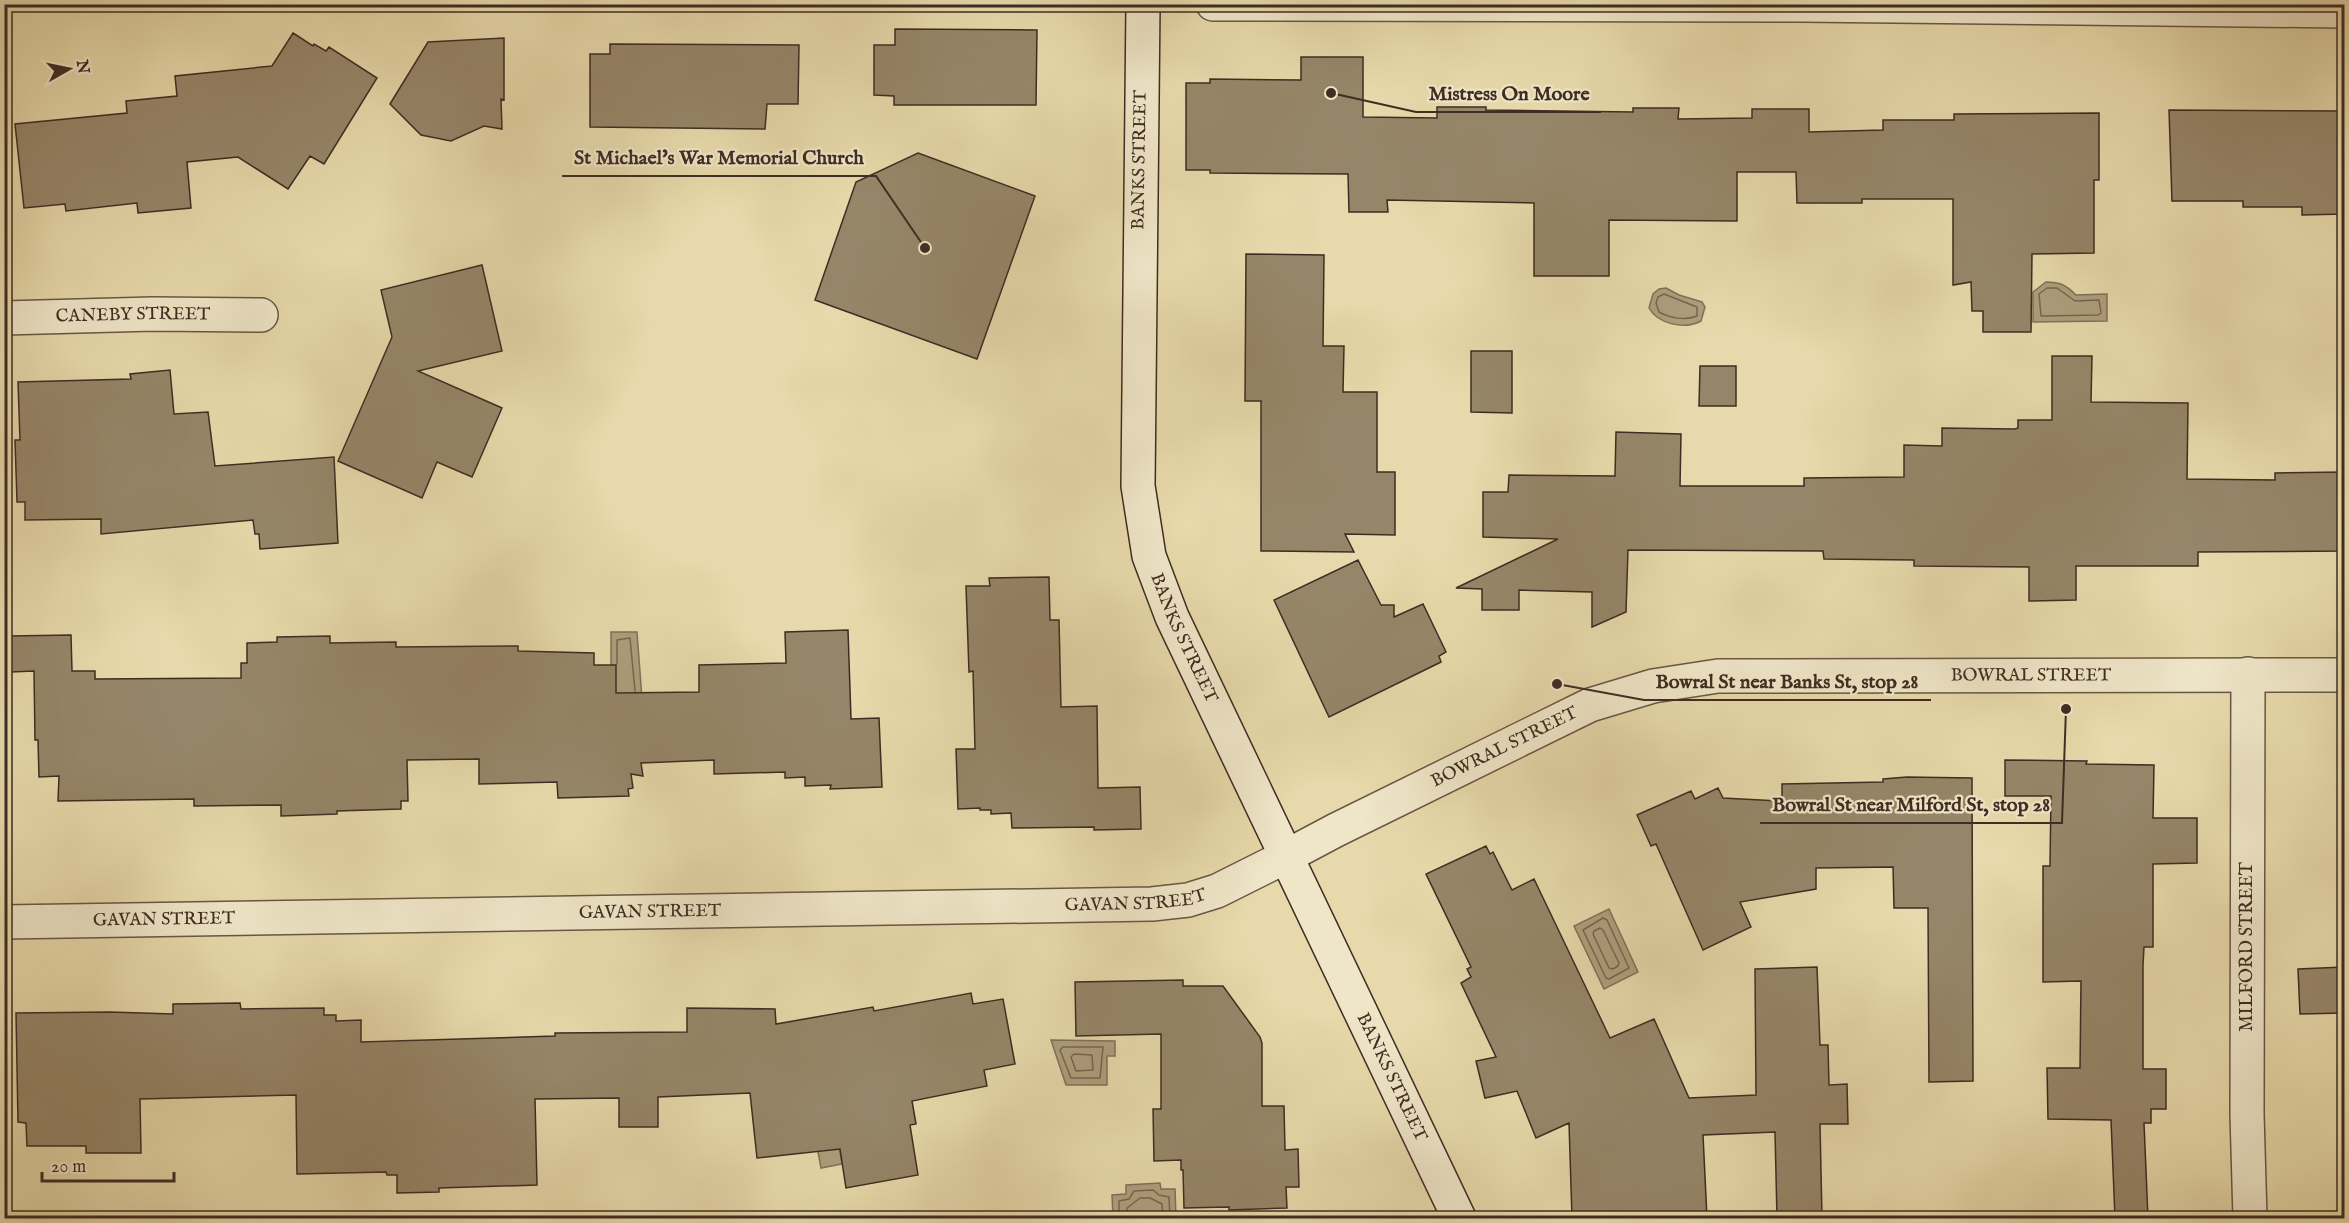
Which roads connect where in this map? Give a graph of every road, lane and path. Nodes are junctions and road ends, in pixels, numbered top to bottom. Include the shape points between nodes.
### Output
1 (1143, 4) edge
2 (1213, 4) edge
3 (1801, 5) edge
4 (2344, 10) edge
5 (261, 315) dead end
6 (4, 318) edge
7 (2248, 674) junction
8 (2344, 675) edge
9 (1287, 856) junction
10 (4, 922) edge
11 (1459, 1218) edge
12 (2250, 1218) edge

1 - 9 street, BANKS STREET via 1138,486 1144,529 1149,556 1172,617
2 - 3 street
3 - 4 street
5 - 6 street, CANEBY STREET
7 - 8 street, BOWRAL STREET
7 - 9 street, BOWRAL STREET via 1718,676 1653,686 1590,705
7 - 12 street, MILFORD STREET
9 - 10 street, GAVAN STREET via 1216,891 1188,900 1152,904
9 - 11 street, BANKS STREET

